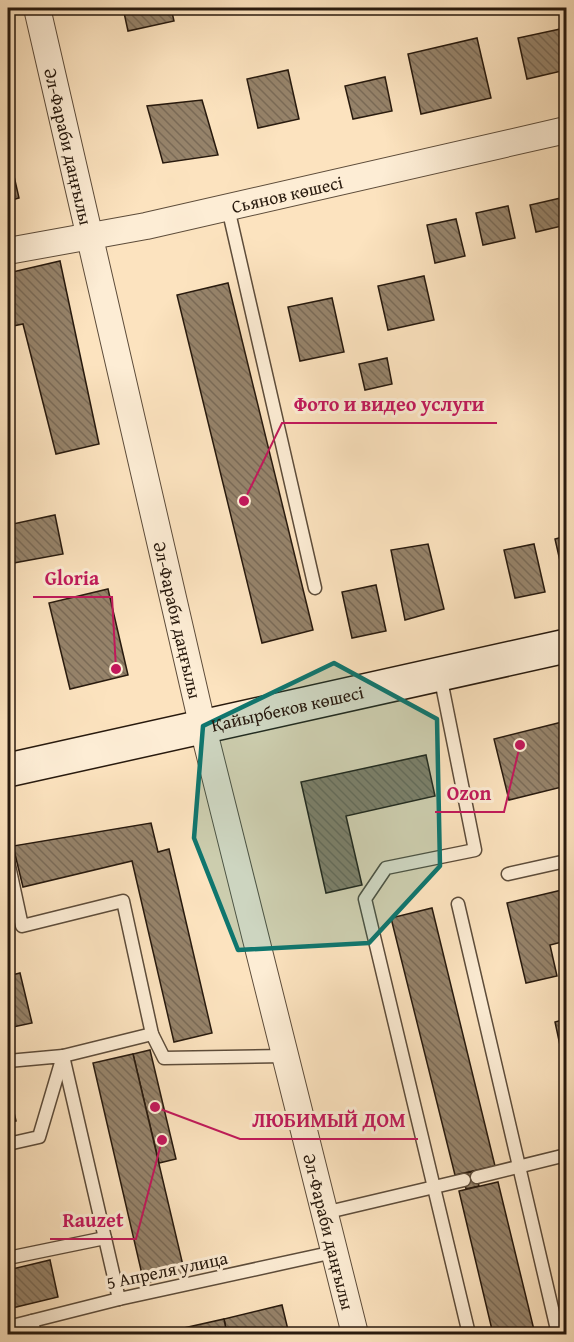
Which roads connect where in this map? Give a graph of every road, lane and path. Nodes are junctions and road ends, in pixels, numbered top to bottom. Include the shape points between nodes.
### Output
1 (37, 8) edge
2 (567, 130) edge
3 (228, 208) junction
4 (89, 236) junction
5 (8, 251) edge
6 (315, 588) dead end
7 (567, 646) edge
8 (440, 674) junction
9 (203, 728) junction
10 (8, 770) edge
11 (8, 861) edge
12 (567, 861) edge
13 (508, 874) dead end
14 (458, 904) dead end
15 (152, 1034) junction
16 (63, 1056) junction
17 (286, 1056) junction
18 (8, 1061) edge
19 (8, 1144) edge
20 (567, 1155) edge
21 (520, 1166) junction
22 (477, 1177) dead end
23 (464, 1180) dead end
24 (433, 1187) junction
25 (324, 1214) junction
26 (105, 1238) junction
27 (334, 1252) junction
28 (8, 1258) edge
29 (119, 1299) junction
30 (32, 1321) junction
31 (8, 1327) edge
32 (34, 1335) edge
33 (355, 1335) edge
34 (469, 1335) edge
35 (558, 1335) edge

1 - 4 street, Әл-Фараби даңғылы
2 - 3 street, Сьянов көшесі
3 - 4 street, Сьянов көшесі
3 - 6 lane
4 - 5 street, Сьянов көшесі
4 - 9 street, Әл-Фараби даңғылы
7 - 8 main road, Қайырбеков көшесі
8 - 9 main road, Қайырбеков көшесі
8 - 24 lane via 475,850 386,868 365,899
9 - 10 main road, Қайырбеков көшесі
9 - 17 street, Әл-Фараби даңғылы
11 - 15 lane via 22,926 123,901
12 - 13 lane
14 - 21 lane
15 - 16 lane
15 - 17 lane via 164,1058
16 - 18 lane
16 - 19 lane via 39,1137
16 - 26 lane
17 - 25 street, Әл-Фараби даңғылы
20 - 21 lane
21 - 22 lane
21 - 35 lane
23 - 24 lane
24 - 25 lane
24 - 34 lane
25 - 27 street, Әл-Фараби даңғылы
26 - 28 lane
26 - 29 lane
27 - 29 lane, 5 Апреля улица
27 - 33 street, Әл-Фараби даңғылы
29 - 30 lane, 5 Апреля улица
30 - 31 lane, 5 Апреля улица
30 - 32 lane

